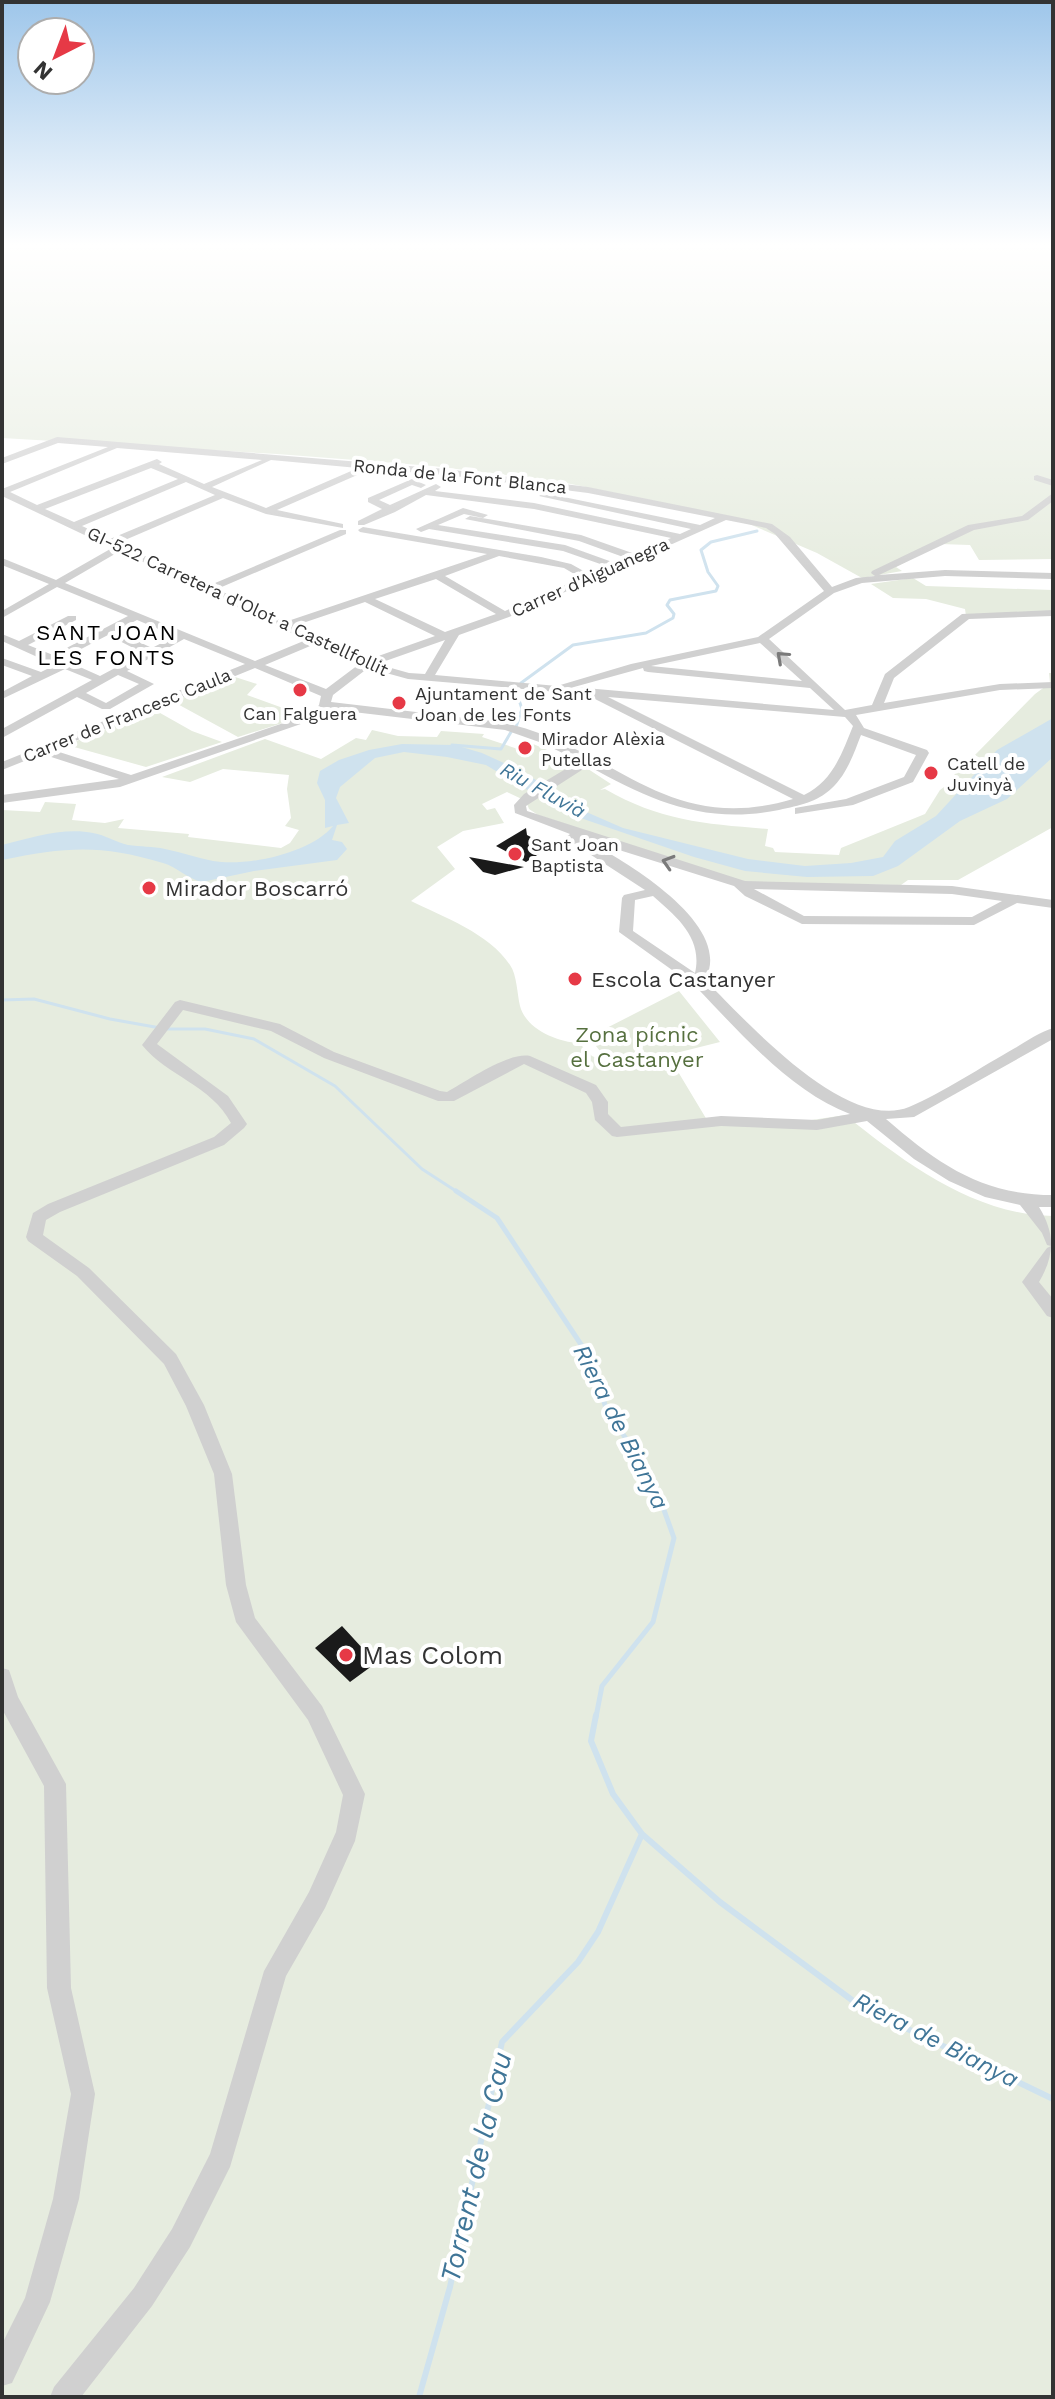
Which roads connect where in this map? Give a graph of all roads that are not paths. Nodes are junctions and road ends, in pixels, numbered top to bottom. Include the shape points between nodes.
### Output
1 (118, 446) junction
2 (181, 452) junction
3 (272, 459) junction
4 (2, 461) edge
5 (150, 464) junction
6 (368, 466) junction
7 (446, 472) junction
8 (1037, 478) dead end
9 (186, 479) junction
10 (1053, 483) edge
11 (555, 486) junction
12 (204, 487) junction
13 (430, 488) junction
14 (2, 492) edge
15 (222, 495) junction
16 (544, 496) junction
17 (1053, 496) edge
18 (633, 499) junction
19 (534, 506) junction
20 (506, 507) junction
21 (38, 508) junction
22 (392, 510) junction
23 (623, 510) junction
24 (266, 511) junction
25 (487, 515) junction
26 (726, 517) junction
27 (470, 519) junction
28 (611, 522) junction
29 (74, 526) junction
30 (362, 527) junction
31 (426, 528) junction
32 (702, 528) junction
33 (341, 529) junction
34 (549, 533) junction
35 (680, 537) junction
36 (404, 539) junction
37 (538, 543) junction
38 (116, 544) junction
39 (497, 553) junction
40 (524, 557) junction
41 (634, 557) junction
42 (4, 564) edge
43 (615, 566) junction
44 (436, 575) junction
45 (1053, 576) edge
46 (589, 578) junction
47 (860, 580) junction
48 (56, 583) junction
49 (209, 589) junction
50 (830, 591) junction
51 (367, 599) junction
52 (1053, 613) edge
53 (2, 615) edge
54 (505, 615) junction
55 (135, 617) junction
56 (72, 618) dead end
57 (285, 625) junction
58 (108, 631) junction
59 (184, 635) junction
60 (450, 636) junction
61 (2, 637) edge
62 (762, 639) junction
63 (316, 640) junction
64 (19, 645) junction
65 (151, 652) junction
66 (2, 661) edge
67 (58, 662) junction
68 (252, 664) junction
69 (366, 664) junction
70 (631, 667) junction
71 (118, 671) junction
72 (41, 676) junction
73 (428, 678) junction
74 (100, 680) junction
75 (813, 685) junction
76 (1053, 685) edge
77 (554, 689) junction
78 (77, 693) junction
79 (593, 693) junction
80 (2, 696) edge
81 (326, 699) junction
82 (876, 710) junction
83 (845, 714) junction
84 (857, 729) junction
85 (2, 734) edge
86 (42, 750) junction
87 (585, 762) junction
88 (2, 766) edge
89 (132, 779) junction
90 (2, 799) edge
91 (807, 801) junction
92 (766, 808) junction
93 (534, 819) junction
94 (742, 885) junction
95 (655, 892) junction
96 (1017, 898) junction
97 (1053, 904) edge
98 (699, 980) junction
99 (1053, 1033) edge
100 (870, 1115) junction
101 (1053, 1201) edge
102 (1027, 1203) junction
103 (1053, 1241) edge
104 (1053, 1252) edge
105 (1053, 1311) edge
106 (2, 1677) edge
107 (2, 2373) edge
108 (64, 2397) edge

1 - 2 street, Ronda de la Font Blanca
1 - 4 street, Ronda de la Font Blanca via 57,440
1 - 14 street
2 - 3 street, Ronda de la Font Blanca
2 - 5 street
3 - 6 street, Ronda de la Font Blanca
3 - 12 street
5 - 9 street
5 - 21 street
6 - 7 street, Ronda de la Font Blanca
6 - 24 street
7 - 11 street, Ronda de la Font Blanca
7 - 13 street
8 - 10 street
9 - 12 street
9 - 29 street
11 - 16 street
11 - 18 street, Ronda de la Font Blanca
12 - 15 street
13 - 20 street
13 - 22 street
13 - 22 street via 412,482 371,500
14 - 21 street, GI-522 Carretera d'Olot a Castellfollit
15 - 24 street
15 - 38 street
16 - 19 street
16 - 23 street
17 - 47 street via 1025,518 971,527
18 - 23 street
18 - 26 street, Ronda de la Font Blanca
19 - 20 street
19 - 28 street
20 - 25 street
21 - 29 street, GI-522 Carretera d'Olot a Castellfollit
22 - 30 street
23 - 28 street
23 - 32 street
24 - 33 street
25 - 27 street
25 - 31 street via 463,511
26 - 32 street, Carrer d'Aiguanegra
26 - 50 street, Ronda de la Font Blanca via 783,533
27 - 31 street
27 - 34 street
28 - 35 street
29 - 38 street, GI-522 Carretera d'Olot a Castellfollit
30 - 33 street
30 - 36 street
31 - 36 street
31 - 37 street
32 - 35 street, Carrer d'Aiguanegra
33 - 49 street
34 - 37 street
34 - 41 street
35 - 41 street, Carrer d'Aiguanegra
36 - 39 street
37 - 40 street
37 - 43 street
38 - 48 street
38 - 49 street, GI-522 Carretera d'Olot a Castellfollit
39 - 40 street
39 - 44 street
40 - 46 street via 567,566
41 - 43 street, Carrer d'Aiguanegra
42 - 48 street
43 - 46 street, Carrer d'Aiguanegra
44 - 51 street
44 - 54 street
45 - 47 street via 945,573
46 - 54 street, Carrer d'Aiguanegra
47 - 50 street
48 - 53 street
48 - 55 street
49 - 57 street, GI-522 Carretera d'Olot a Castellfollit
50 - 62 street
51 - 57 street
51 - 60 street
52 - 82 street via 966,616 889,676
54 - 60 street, Carrer d'Aiguanegra
55 - 58 street
55 - 59 street
56 - 64 street
57 - 63 street, GI-522 Carretera d'Olot a Castellfollit
58 - 65 street
58 - 67 street
59 - 65 street
59 - 68 street
60 - 69 street, Carrer d'Aiguanegra
60 - 73 street
61 - 64 street
62 - 70 street
75 -> 62 street
63 - 68 street, Carrer de Francesc Caula
63 - 69 street, GI-522 Carretera d'Olot a Castellfollit
64 - 67 street
65 - 71 street
66 - 72 street
67 - 72 street
67 - 74 street
68 - 81 street
68 - 86 street, Carrer de Francesc Caula
69 - 73 street, GI-522 Carretera d'Olot a Castellfollit
69 - 81 street, Carrer d'Aiguanegra
70 - 75 street
70 - 77 street
71 - 74 street
71 - 78 street via 148,684 106,707
72 - 80 street
73 - 77 street, GI-522 Carretera d'Olot a Castellfollit
74 - 78 street
75 - 83 street
76 - 82 street, GI-522 Carretera d'Olot a Castellfollit via 1000,687
77 - 79 street, GI-522 Carretera d'Olot a Castellfollit
78 - 85 street
79 - 83 street, GI-522 Carretera d'Olot a Castellfollit
79 - 91 street
81 - 87 street via 510,728
81 - 89 street, Carrer d'Aiguanegra via 317,715
82 - 83 street, GI-522 Carretera d'Olot a Castellfollit
83 - 84 street
84 - 91 street via 841,769
84 - 92 street via 923,753 909,779 849,802 790,812
86 - 88 street, Carrer de Francesc Caula
86 - 89 street
87 - 92 street via 666,802 706,812
87 - 93 street via 520,805 521,813
89 - 90 street, Carrer d'Aiguanegra
91 - 92 street
94 -> 93 street
93 - 95 street via 580,841
94 - 96 street via 952,890
94 - 96 street via 802,920 974,921
95 - 98 street via 696,931 706,961
95 - 98 street via 629,898 626,932
96 - 97 street
98 - 100 street via 761,1044 835,1099
99 - 100 street via 909,1113
100 - 102 street via 937,1170 984,1193
100 - 108 street via 817,1125 721,1121 617,1132 600,1116 600,1102 591,1089 525,1059 449,1097 438,1096 329,1055 275,1027 180,1005 149,1045 215,1095 239,1124 219,1141 39,1217 34,1237 83,1272 170,1359 223,1474 236,1585 246,1622 315,1713 354,1794 347,1833 276,1971 221,2158 181,2238 143,2297
101 - 102 street
102 - 103 street
104 - 105 street via 1030,1282
106 - 107 street via 8,1700 55,1784 59,1988 83,2094 66,2199 37,2302

